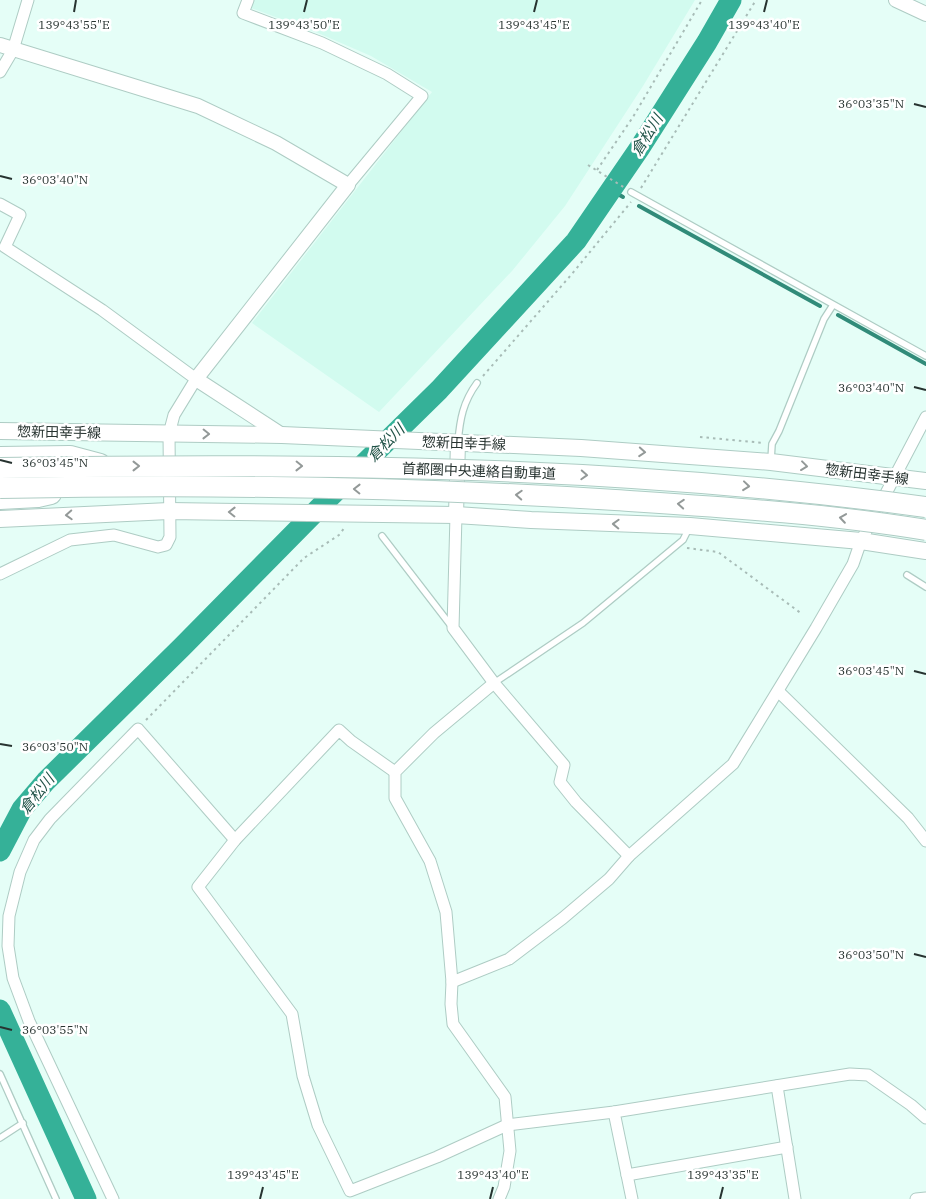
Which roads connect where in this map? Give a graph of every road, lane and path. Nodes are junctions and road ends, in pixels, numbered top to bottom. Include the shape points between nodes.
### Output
1 (28, 0) edge
2 (248, 0) edge
3 (702, 0) edge
4 (756, 0) edge
5 (896, 0) edge
6 (926, 14) edge
7 (7, 47) edge
8 (0, 72) edge
9 (588, 165) dead end
10 (597, 170) junction
11 (348, 185) junction
12 (634, 193) junction
13 (0, 204) edge
14 (833, 305) junction
15 (926, 356) edge
16 (196, 380) junction
17 (477, 383) joint
18 (926, 417) edge
19 (0, 431) edge
20 (169, 434) junction
21 (282, 435) junction
22 (700, 436) dead end
23 (458, 442) junction
24 (772, 444) junction
25 (0, 457) edge
26 (771, 462) junction
27 (110, 466) junction
28 (0, 468) edge
29 (895, 477) junction
30 (926, 481) edge
31 (85, 486) junction
32 (0, 488) edge
33 (0, 499) edge
34 (926, 507) edge
35 (169, 511) junction
36 (347, 514) junction
37 (456, 515) junction
38 (0, 519) edge
39 (690, 526) junction
40 (926, 530) edge
41 (382, 536) dead end
42 (861, 541) junction
43 (678, 543) junction
44 (926, 551) edge
45 (0, 574) edge
46 (907, 574) dead end
47 (926, 587) edge
48 (802, 614) dead end
49 (453, 628) junction
50 (494, 683) junction
51 (778, 691) junction
52 (138, 729) junction
53 (395, 772) junction
54 (925, 837) edge
55 (235, 840) junction
56 (630, 856) junction
57 (452, 982) junction
58 (0, 1074) edge
59 (777, 1086) junction
60 (614, 1112) junction
61 (926, 1118) edge
62 (23, 1123) junction
63 (507, 1125) junction
64 (0, 1138) edge
65 (787, 1148) junction
66 (627, 1175) junction
67 (926, 1198) edge
68 (56, 1199) edge
69 (113, 1199) edge
70 (499, 1199) edge
71 (632, 1199) edge
72 (795, 1199) edge
73 (916, 1199) edge

1 - 7 street
2 - 11 street via 243,13 322,43 387,74 422,96
3 - 10 path via 634,117
4 - 12 path
5 - 6 street
7 - 8 street
7 - 11 street via 198,106 276,143
9 - 10 path
10 - 12 path
11 - 16 street
12 - 14 lane
12 - 17 path via 571,275
13 - 16 street via 20,216 5,247 102,310
14 - 15 lane
14 - 24 lane via 824,319
16 - 20 street via 174,415
16 - 21 street
17 - 23 lane via 464,403
18 - 29 street
19 - 20 main road, 惣新田幸手線
20 -> 21 main road, 惣新田幸手線
20 - 35 street
21 - 23 main road, 惣新田幸手線
22 - 24 path
23 -> 26 main road, 惣新田幸手線
23 - 37 street
24 - 26 lane
25 - 27 highway via 70,456
26 -> 29 main road, 惣新田幸手線
27 - 28 highway, 首都圏中央連絡自動車道, bridge
27 -> 34 highway, 首都圏中央連絡自動車道, bridge via 510,471 701,482
29 - 30 main road, 惣新田幸手線
29 - 42 street
31 - 32 highway, 首都圏中央連絡自動車道, bridge
31 - 33 highway, bridge via 38,497
40 -> 31 highway, 首都圏中央連絡自動車道, bridge via 836,517 586,498 316,488
36 -> 35 main road
35 -> 38 main road
35 - 45 street via 170,537 166,545 158,547 114,535 70,540
36 - 37 main road
36 - 52 path via 345,526 338,535 304,558
39 -> 37 main road
37 - 49 street
39 - 42 main road
39 - 43 lane
41 - 49 lane
42 - 44 main road
42 - 51 street via 853,564
43 - 48 path via 686,548 718,552
43 - 50 lane via 583,623
46 - 47 lane
49 - 50 street
50 - 53 street via 434,733
50 - 56 street via 564,765 560,782
51 - 54 street
51 - 56 street via 734,764
52 - 55 street
52 - 69 street via 50,819 34,840 20,872 9,916 8,946 13,978 29,1021
53 - 55 street via 339,730
53 - 57 street via 395,798 430,861 446,912
55 - 63 street via 198,887 292,1014 303,1076 318,1125 350,1191
56 - 57 street via 609,879 509,959
57 - 63 street via 453,1024 505,1098
58 - 62 lane
59 - 60 street
59 - 61 street via 850,1074 868,1075
59 - 65 street
60 - 63 street
60 - 66 street
62 - 64 lane
62 - 68 lane
63 - 70 street via 510,1151
65 - 66 street
65 - 72 street
66 - 71 street
67 - 73 street

